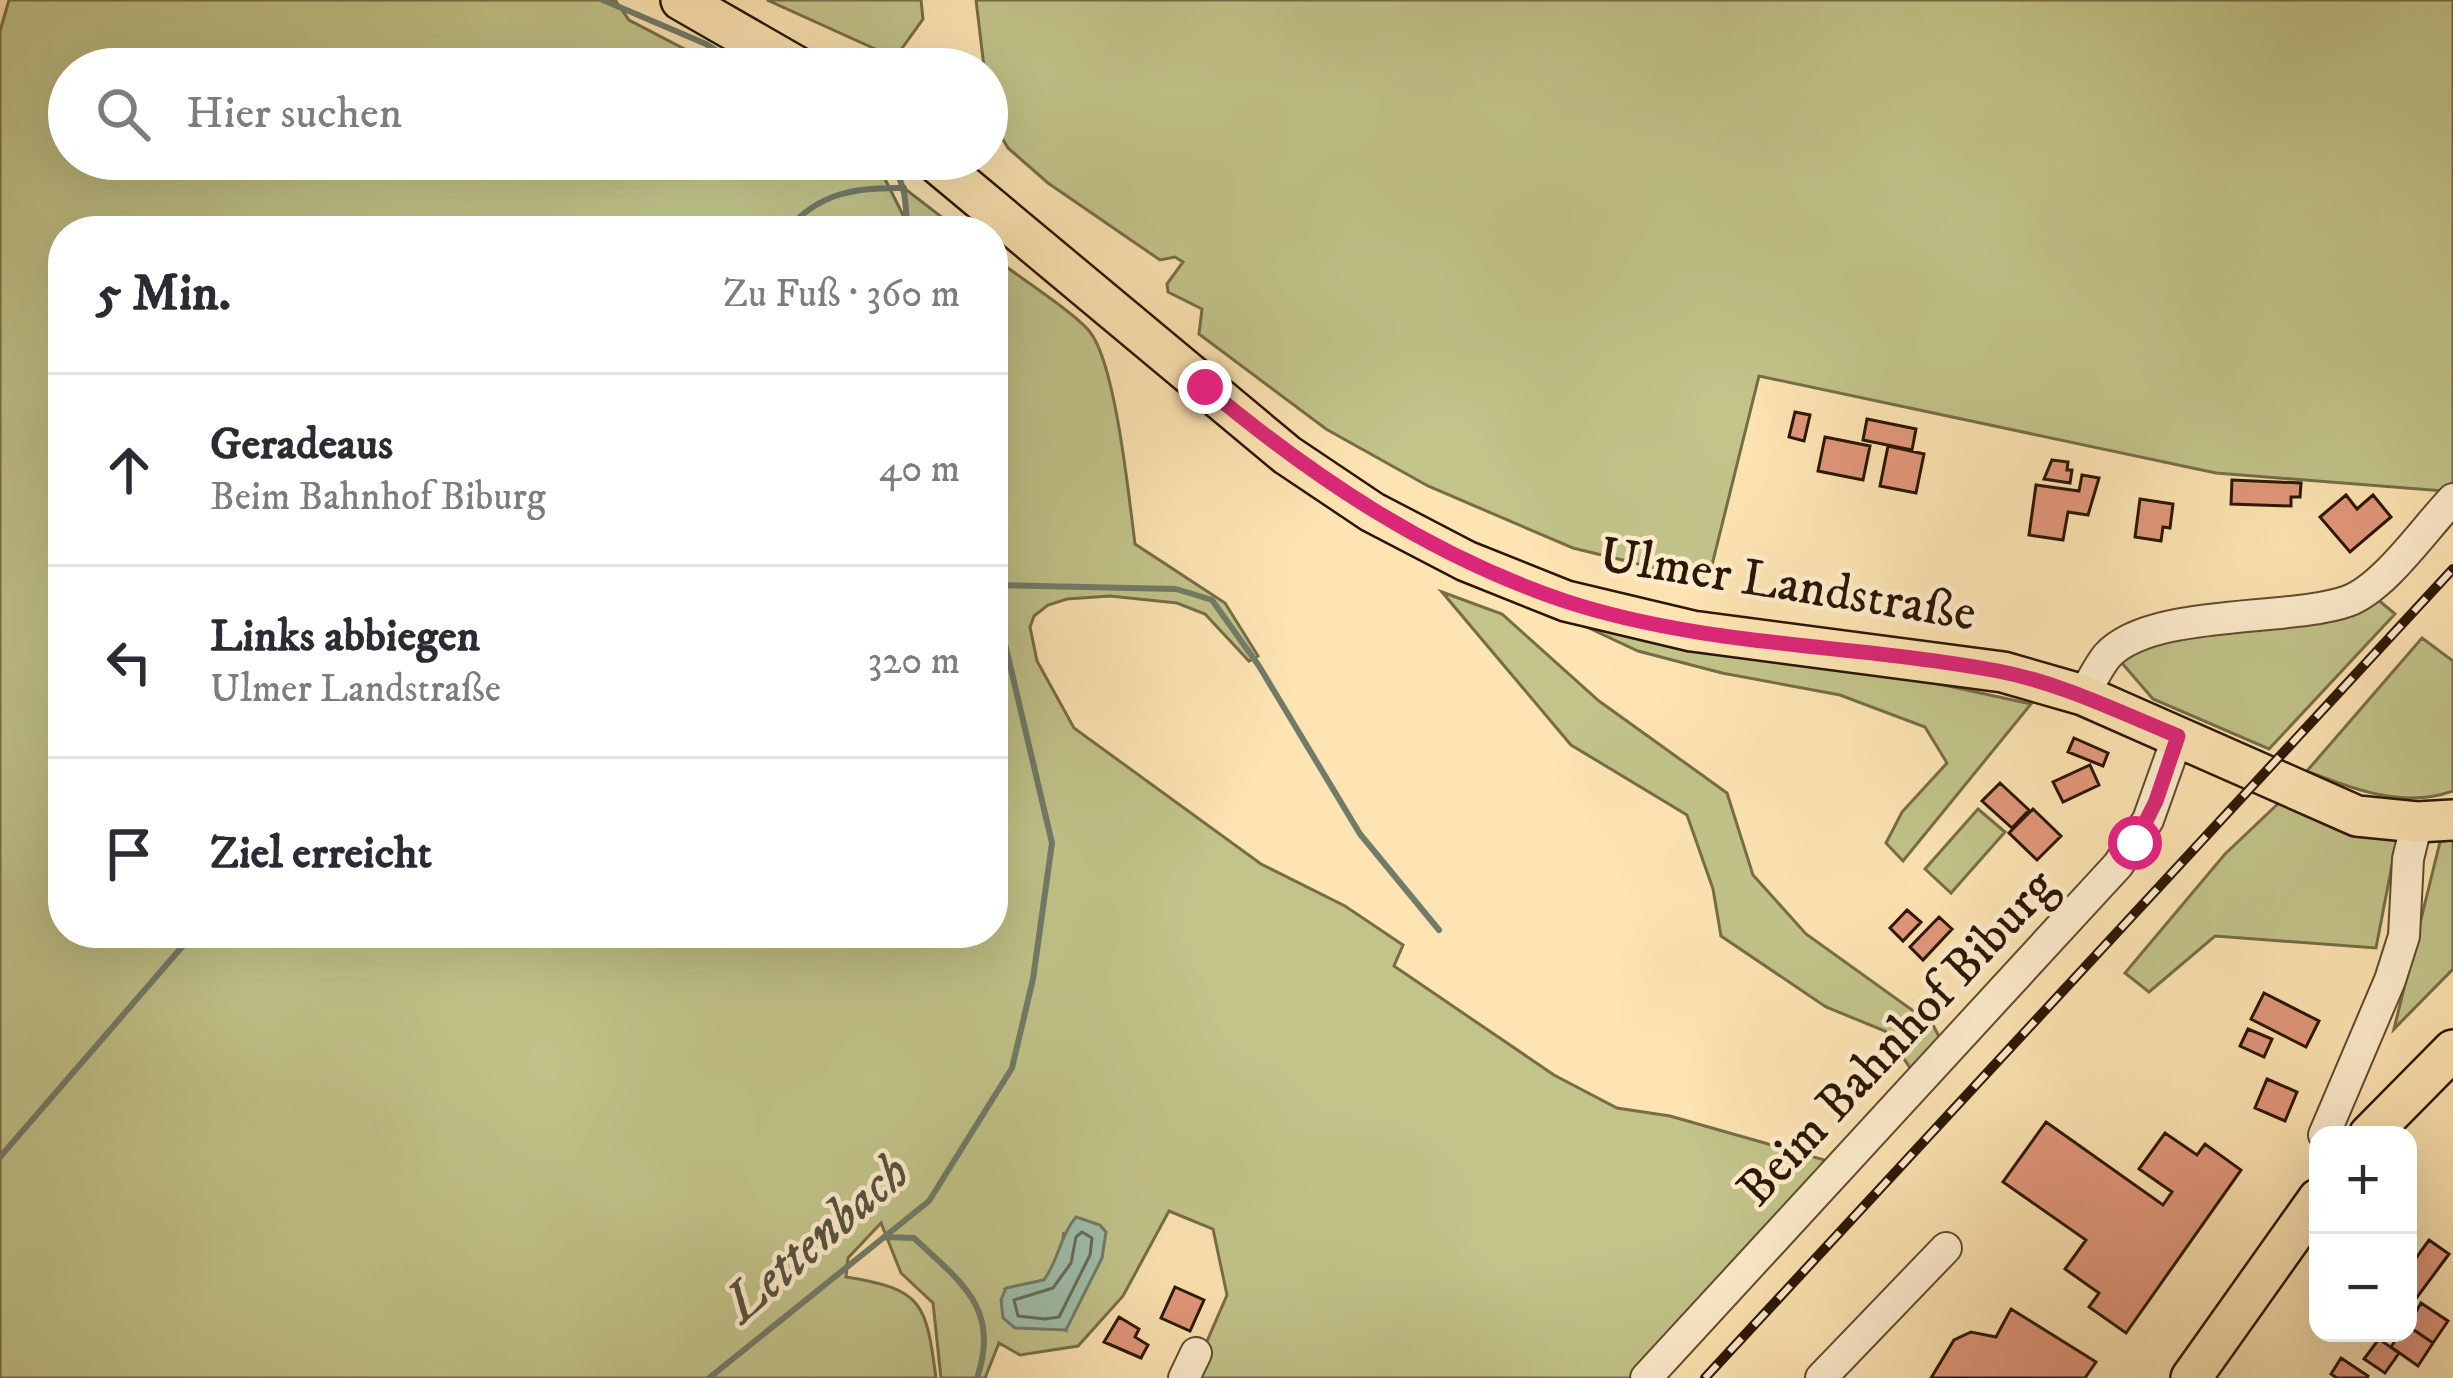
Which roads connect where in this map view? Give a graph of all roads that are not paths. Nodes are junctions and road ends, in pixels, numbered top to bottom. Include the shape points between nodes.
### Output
1 (681, 0) edge
2 (767, 48) edge
3 (957, 180) edge
4 (1000, 216) edge
5 (1008, 222) edge
6 (2453, 499) edge
7 (2083, 695) junction
8 (2178, 736) junction
9 (2435, 821) edge
10 (2453, 1050) edge
11 (2327, 1126) edge
12 (2378, 1126) edge
13 (2309, 1211) edge
14 (1946, 1248) dead end
15 (1646, 1378) edge
16 (1821, 1378) edge
17 (2191, 1378) edge

1 - 2 main road
3 - 4 main road, Ulmer Landstraße
5 - 7 main road, Ulmer Landstraße via 1287,455 1466,561 1566,601 1692,631 1968,666
6 - 7 street via 2376,584 2348,601 2138,637 2106,658
7 - 8 main road, Ulmer Landstraße
8 - 9 main road, Ulmer Landstraße via 2357,816
8 - 15 street, Beim Bahnhof Biburg via 2148,820 2118,865
9 - 11 street via 2408,859 2404,936
10 - 12 main road
13 - 17 main road
14 - 16 street

